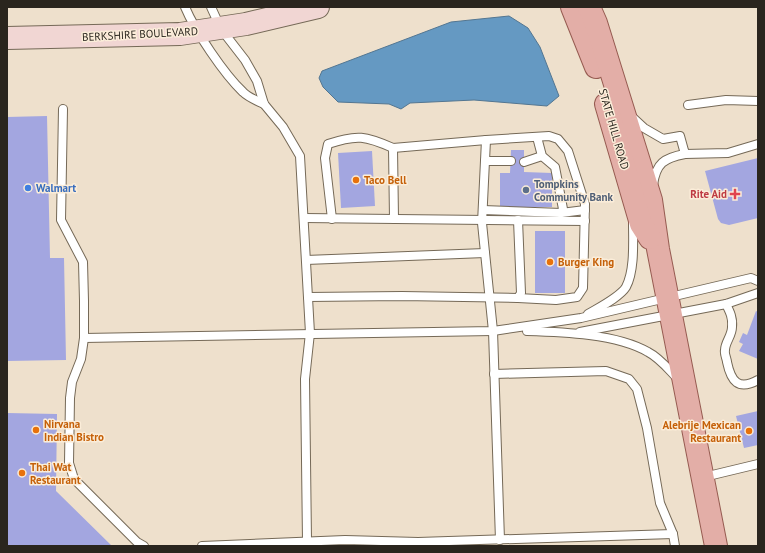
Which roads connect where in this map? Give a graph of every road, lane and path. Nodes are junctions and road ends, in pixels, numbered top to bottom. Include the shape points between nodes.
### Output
1 (185, 7) edge
2 (211, 7) edge
3 (318, 7) edge
4 (572, 7) edge
5 (589, 7) edge
6 (222, 29) junction
7 (198, 32) junction
8 (7, 38) edge
9 (758, 101) edge
10 (264, 104) junction
11 (688, 105) dead end
12 (623, 108) junction
13 (63, 109) dead end
14 (537, 137) junction
15 (486, 140) junction
16 (758, 144) edge
17 (393, 148) junction
18 (685, 154) junction
19 (542, 156) junction
20 (485, 161) junction
21 (511, 161) dead end
22 (524, 162) dead end
23 (642, 198) junction
24 (483, 210) junction
25 (585, 210) junction
26 (561, 213) junction
27 (304, 218) junction
28 (332, 219) junction
29 (394, 220) junction
30 (483, 220) junction
31 (518, 220) junction
32 (585, 221) junction
33 (485, 253) junction
34 (306, 260) junction
35 (758, 281) edge
36 (758, 293) edge
37 (308, 297) junction
38 (490, 298) junction
39 (518, 298) junction
40 (726, 304) junction
41 (669, 306) junction
42 (581, 318) junction
43 (510, 330) junction
44 (492, 332) junction
45 (310, 333) junction
46 (575, 333) junction
47 (84, 338) junction
48 (494, 374) junction
49 (758, 380) edge
50 (686, 387) junction
51 (758, 464) edge
52 (704, 479) junction
53 (674, 534) junction
54 (500, 540) junction
55 (307, 541) junction
56 (144, 546) edge
57 (202, 546) edge
58 (674, 546) edge
59 (716, 546) edge
60 (730, 546) edge

1 - 7 lane
2 - 6 lane
3 - 6 main road, BERKSHIRE BOULEVARD
4 - 23 main road, STATE HILL ROAD via 594,61
5 - 12 main road, STATE HILL ROAD
6 - 7 main road, BERKSHIRE BOULEVARD
6 - 10 lane via 257,81
7 - 8 main road, BERKSHIRE BOULEVARD
7 - 10 lane via 222,68 243,93
9 - 11 lane via 726,100
10 - 27 lane via 300,156
12 - 18 lane via 644,128 663,139 680,136
12 - 23 main road, STATE HILL ROAD
13 - 47 lane via 61,220 83,262
14 - 15 lane
14 - 19 lane
14 - 25 lane via 549,136 558,139 568,151
15 - 17 lane
15 - 20 lane
16 - 18 lane via 728,153
17 - 28 lane via 366,137 343,139 328,144 325,158
17 - 29 lane
18 - 23 lane via 663,162
19 - 22 lane
19 - 26 lane via 555,167 563,208
20 - 21 lane
20 - 24 lane
23 - 41 main road, STATE HILL ROAD via 641,224 658,249
23 - 42 lane via 626,288
24 - 26 lane
24 - 30 lane
25 - 26 lane
25 - 32 lane
27 - 28 lane
27 - 34 lane
28 - 29 lane
29 - 30 lane
30 - 31 lane
30 - 33 lane
31 - 32 lane
31 - 39 lane via 521,294
32 - 39 lane via 583,288 577,297 556,300
33 - 34 lane
33 - 38 lane
34 - 37 lane
35 - 41 lane via 751,278
36 - 40 lane
37 - 38 lane
37 - 45 lane
38 - 39 lane
38 - 44 lane
40 - 41 lane
40 - 49 lane via 733,325 725,350 730,376 737,383 744,385
41 - 42 lane
41 - 46 lane
41 - 50 main road, STATE HILL ROAD
42 - 43 lane
43 - 44 lane
43 - 46 lane
44 - 45 lane
44 - 48 lane
45 - 47 lane
45 - 55 lane via 305,379
46 - 50 lane via 629,344 649,352
47 - 56 lane via 70,398 69,463 74,479
48 - 53 lane via 606,371 629,378 637,389 647,428 660,503
48 - 54 lane
50 - 52 main road, STATE HILL ROAD
51 - 52 lane
52 - 59 main road, STATE HILL ROAD
52 - 60 main road, STATE HILL ROAD via 720,510
53 - 54 lane
53 - 58 lane
54 - 55 lane
55 - 57 lane

